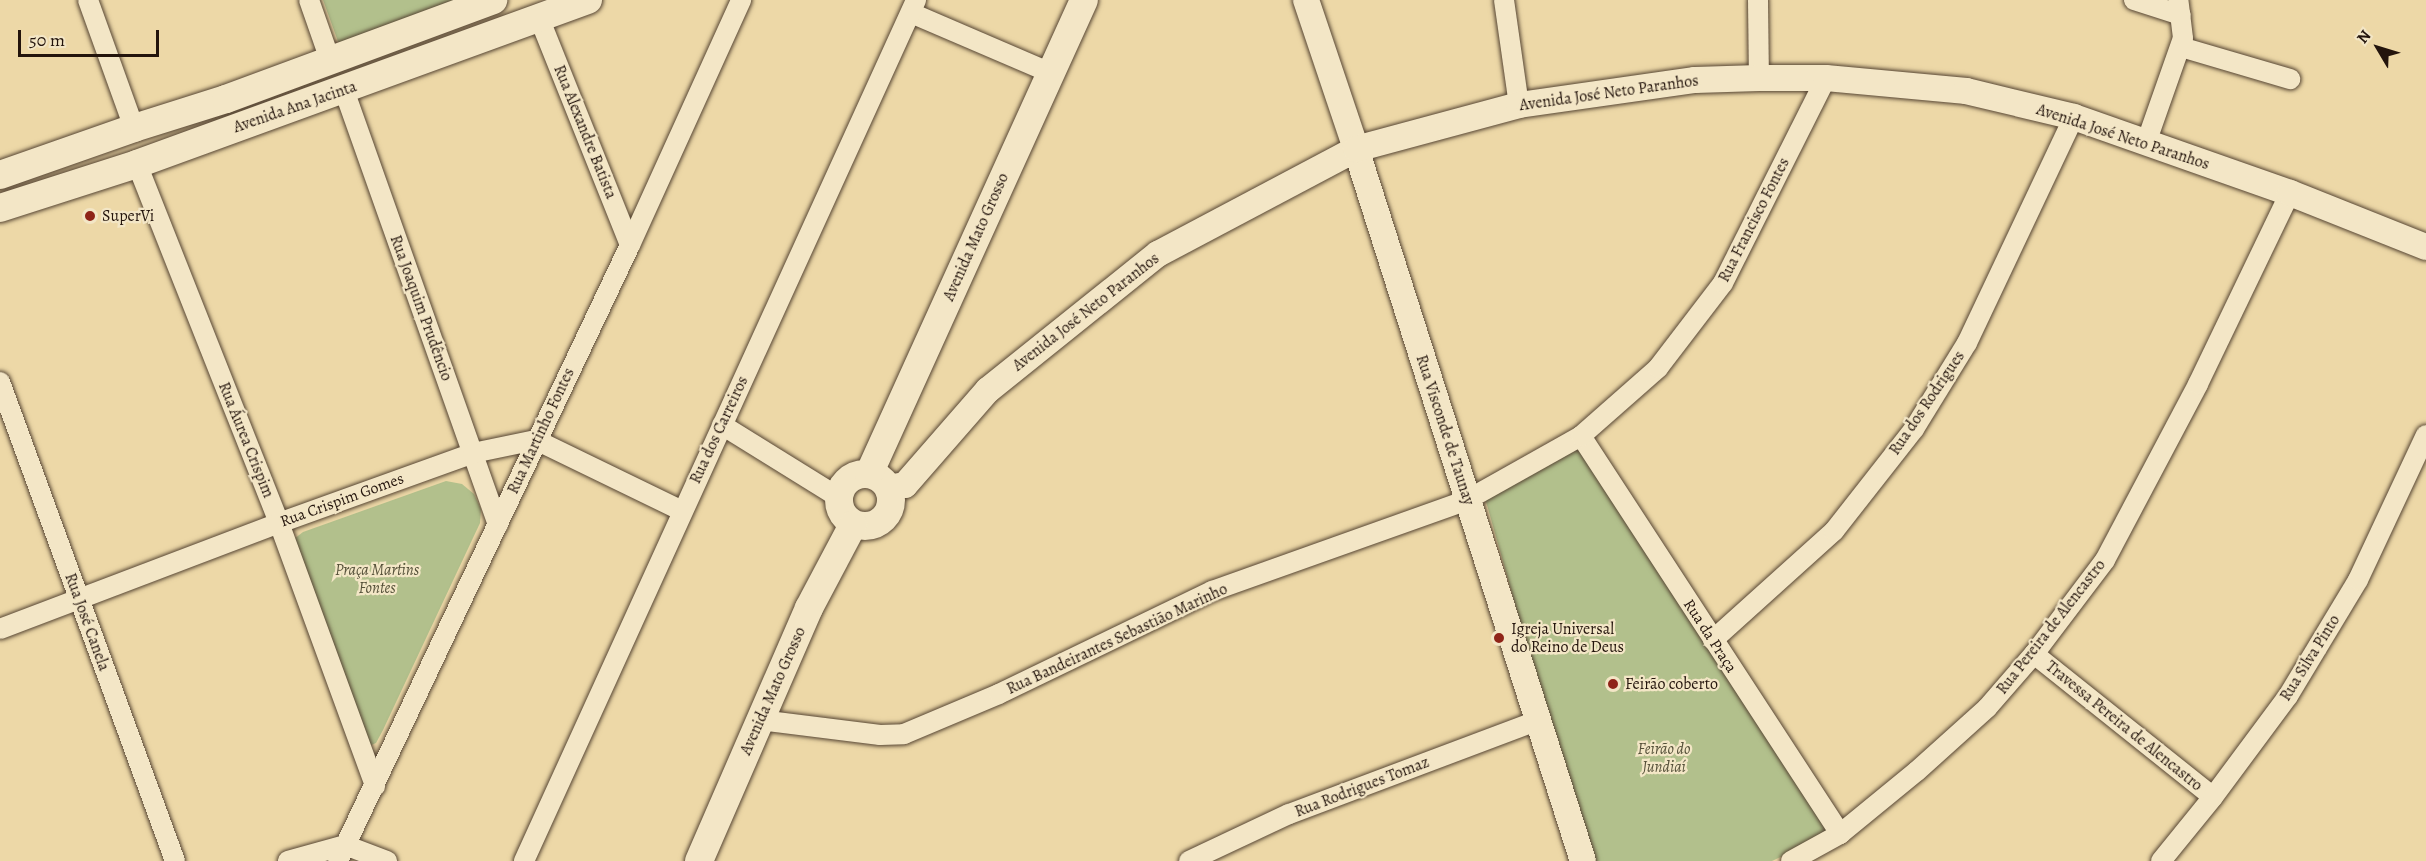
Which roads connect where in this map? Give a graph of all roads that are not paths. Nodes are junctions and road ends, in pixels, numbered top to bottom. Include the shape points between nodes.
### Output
1 (88, 0) edge
2 (309, 0) edge
3 (493, 0) edge
4 (588, 0) edge
5 (741, 0) edge
6 (1084, 0) edge
7 (1306, 0) edge
8 (1504, 0) edge
9 (1758, 0) edge
10 (2134, 0) edge
11 (914, 6) edge
12 (2180, 8) edge
13 (540, 20) junction
14 (2181, 46) junction
15 (330, 60) junction
16 (1052, 72) junction
17 (1758, 78) junction
18 (1826, 78) junction
19 (2290, 80) dead end
20 (344, 90) junction
21 (226, 99) junction
22 (1519, 105) junction
23 (2074, 117) junction
24 (235, 127) junction
25 (134, 128) junction
26 (2146, 143) junction
27 (1356, 149) junction
28 (137, 164) junction
29 (0, 175) edge
30 (2290, 193) junction
31 (0, 208) edge
32 (630, 245) junction
33 (2426, 247) edge
34 (0, 382) edge
35 (722, 425) junction
36 (2426, 435) edge
37 (1581, 436) junction
38 (536, 440) junction
39 (473, 453) junction
40 (878, 481) junction
41 (838, 497) junction
42 (1467, 500) junction
43 (682, 511) junction
44 (279, 523) junction
45 (498, 525) junction
46 (853, 525) junction
47 (79, 601) junction
48 (0, 630) edge
49 (1713, 640) junction
50 (2034, 654) junction
51 (760, 720) junction
52 (1537, 721) junction
53 (375, 786) junction
54 (2213, 797) junction
55 (1840, 834) junction
56 (341, 853) edge
57 (175, 861) edge
58 (288, 861) edge
59 (387, 861) edge
60 (524, 861) edge
61 (699, 861) edge
62 (1189, 861) edge
63 (1583, 861) edge
64 (1791, 861) edge
65 (2161, 861) edge

1 - 25 street
2 - 15 street
3 - 15 main road, Avenida Ana Jacinta
4 - 13 main road, Avenida Ana Jacinta
5 - 32 street, Rua Martinho Fontes
6 - 16 main road, Avenida Mato Grosso
7 - 27 street, Rua Visconde de Taunay
8 - 22 street
9 - 17 street
10 - 12 street
11 - 16 street
11 - 35 street, Rua dos Carreiros
12 - 14 street
13 - 20 main road, Avenida Ana Jacinta
13 - 32 street, Rua Alexandre Batista
14 - 19 street
14 - 26 street
15 - 21 main road, Avenida Ana Jacinta
16 - 40 main road, Avenida Mato Grosso
17 - 18 street, Avenida José Neto Paranhos
17 - 22 street, Avenida José Neto Paranhos via 1695,80
18 - 23 street, Avenida José Neto Paranhos via 1966,91
18 - 37 street, Rua Francisco Fontes via 1723,283 1658,368
20 - 24 main road, Avenida Ana Jacinta
20 - 39 street, Rua Joaquim Prudêncio
21 - 24 main road
21 - 25 main road, Avenida Ana Jacinta
22 - 27 street, Avenida José Neto Paranhos
23 - 26 street, Avenida José Neto Paranhos
23 - 49 street, Rua dos Rodrigues via 1967,343 1914,429 1834,531
24 - 28 main road, Avenida Ana Jacinta
25 - 29 main road, Avenida Ana Jacinta
26 - 30 street, Avenida José Neto Paranhos
27 - 40 street, Avenida José Neto Paranhos via 1158,254 988,390 904,485
27 - 42 street, Rua Visconde de Taunay
28 - 31 main road, Avenida Ana Jacinta
28 - 44 street, Rua Áurea Crispim
30 - 33 street, Avenida José Neto Paranhos
30 - 50 street, Rua Pereira de Alencastro via 2198,384 2105,560
32 - 38 street, Rua Martinho Fontes
34 - 47 street, Rua José Canela
35 - 41 street
35 - 43 street, Rua dos Carreiros
36 - 54 street, Rua Silva Pinto via 2358,580 2288,696
37 - 42 street, Rua Francisco Fontes
37 - 49 street, Rua da Praça
38 - 39 street, Rua Crispim Gomes
38 - 43 street
38 - 45 street, Rua Martinho Fontes
39 - 44 street, Rua Crispim Gomes
39 - 45 street, Rua Joaquim Prudêncio
40 - 41 main road via 852,477
40 - 46 main road via 891,504 884,519 869,527
41 - 46 main road via 841,513
42 - 51 street, Rua Bandeirantes Sebastião Marinho via 1212,591 999,694 904,734 880,735
42 - 52 street, Rua Visconde de Taunay
43 - 60 street, Rua dos Carreiros
44 - 47 street, Rua Crispim Gomes
44 - 53 street, Rua Áurea Crispim
45 - 53 street, Rua Martinho Fontes
46 - 51 main road, Avenida Mato Grosso via 809,608
47 - 48 street, Rua Crispim Gomes
47 - 57 street, Rua José Canela
49 - 55 street, Rua da Praça
50 - 54 street, Travessa Pereira de Alencastro
50 - 55 street, Rua Pereira de Alencastro via 1987,708
51 - 61 main road, Avenida Mato Grosso
52 - 62 street, Rua Rodrigues Tomaz via 1288,814
52 - 63 street, Rua Visconde de Taunay
53 - 56 street, Rua Martinho Fontes
54 - 65 street, Rua Silva Pinto
55 - 64 street, Rua Pereira de Alencastro
56 - 58 street
56 - 59 street

